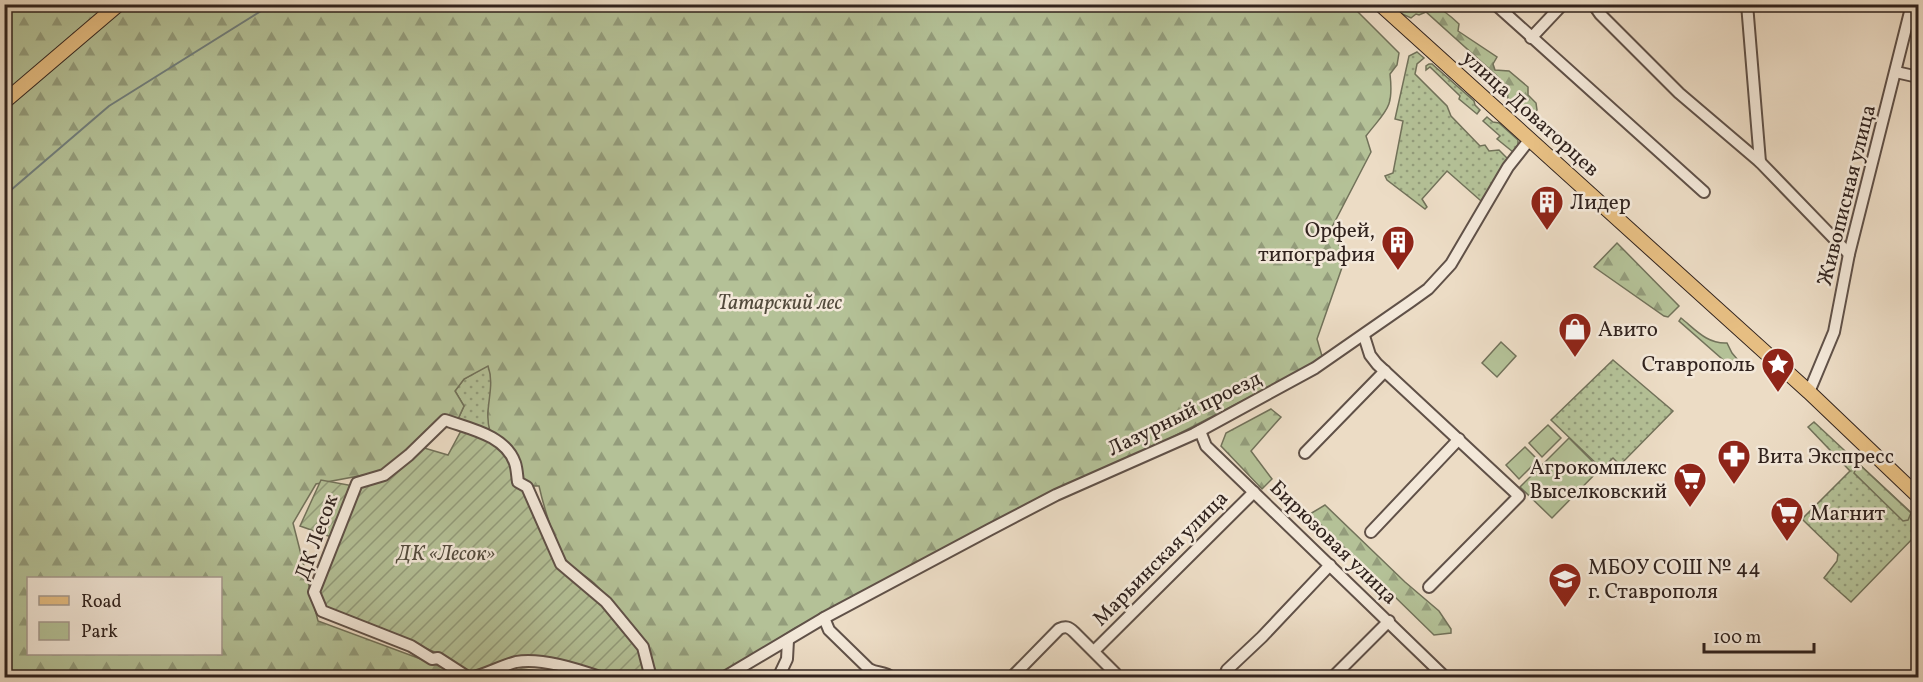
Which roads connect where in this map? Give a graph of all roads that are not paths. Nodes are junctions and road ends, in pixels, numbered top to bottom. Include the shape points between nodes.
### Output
1 (119, 4) edge
2 (1380, 4) edge
3 (1496, 4) edge
4 (1563, 4) edge
5 (1593, 4) edge
6 (1747, 4) edge
7 (1912, 4) edge
8 (1531, 38) junction
9 (1896, 72) junction
10 (1918, 77) edge
11 (4, 102) edge
12 (1530, 139) junction
13 (1760, 162) junction
14 (1704, 192) dead end
15 (1849, 254) junction
16 (1364, 336) junction
17 (1385, 371) junction
18 (1809, 392) junction
19 (1200, 431) junction
20 (1459, 439) junction
21 (1305, 453) dead end
22 (1254, 492) junction
23 (1918, 496) edge
24 (1371, 531) dead end
25 (1330, 565) junction
26 (1429, 587) dead end
27 (824, 618) junction
28 (1389, 621) junction
29 (788, 640) junction
30 (1094, 651) junction
31 (872, 675) edge
32 (470, 678) edge
33 (603, 678) edge
34 (651, 678) edge
35 (723, 678) edge
36 (778, 678) edge
37 (892, 678) edge
38 (1011, 678) edge
39 (1117, 678) edge
40 (1224, 678) edge
41 (1332, 678) edge
42 (1446, 678) edge

1 - 11 main road
2 - 12 main road, улица Доваторцев
3 - 8 street
4 - 8 street
5 - 13 street via 1678,93
6 - 13 street
7 - 9 street, Живописная улица
8 - 14 street
9 - 10 street
9 - 15 street, Живописная улица
12 - 16 street, Лазурный проезд via 1508,167 1441,276
12 - 18 main road, улица Доваторцев
13 - 15 street
15 - 18 street, Живописная улица via 1834,332
16 - 17 street via 1370,355
16 - 19 street, Лазурный проезд via 1315,368
17 - 20 street
17 - 21 street
18 - 23 main road, улица Доваторцев
19 - 22 street, Бирюзовая улица via 1206,446
19 - 27 street, Лазурный проезд via 1056,495
20 - 24 street
20 - 26 street via 1519,496
22 - 25 street, Бирюзовая улица
22 - 30 street, Марьинская улица
25 - 28 street, Бирюзовая улица
25 - 40 street via 1227,670
27 - 29 street, Лазурный проезд
27 - 31 street via 829,630
28 - 41 street
28 - 42 street, Бирюзовая улица
29 - 35 street
29 - 36 street via 787,658
30 - 38 street, Марьинская улица via 1064,627
30 - 39 street, Марьинская улица
31 - 37 street via 888,674
32 - 33 street, ДК Лесок via 517,662 540,662
32 - 34 street, ДК Лесок via 438,658 322,611 314,592 357,483 384,475 445,420 490,436 504,446 515,462 518,482 527,487 561,564 606,602 643,647

